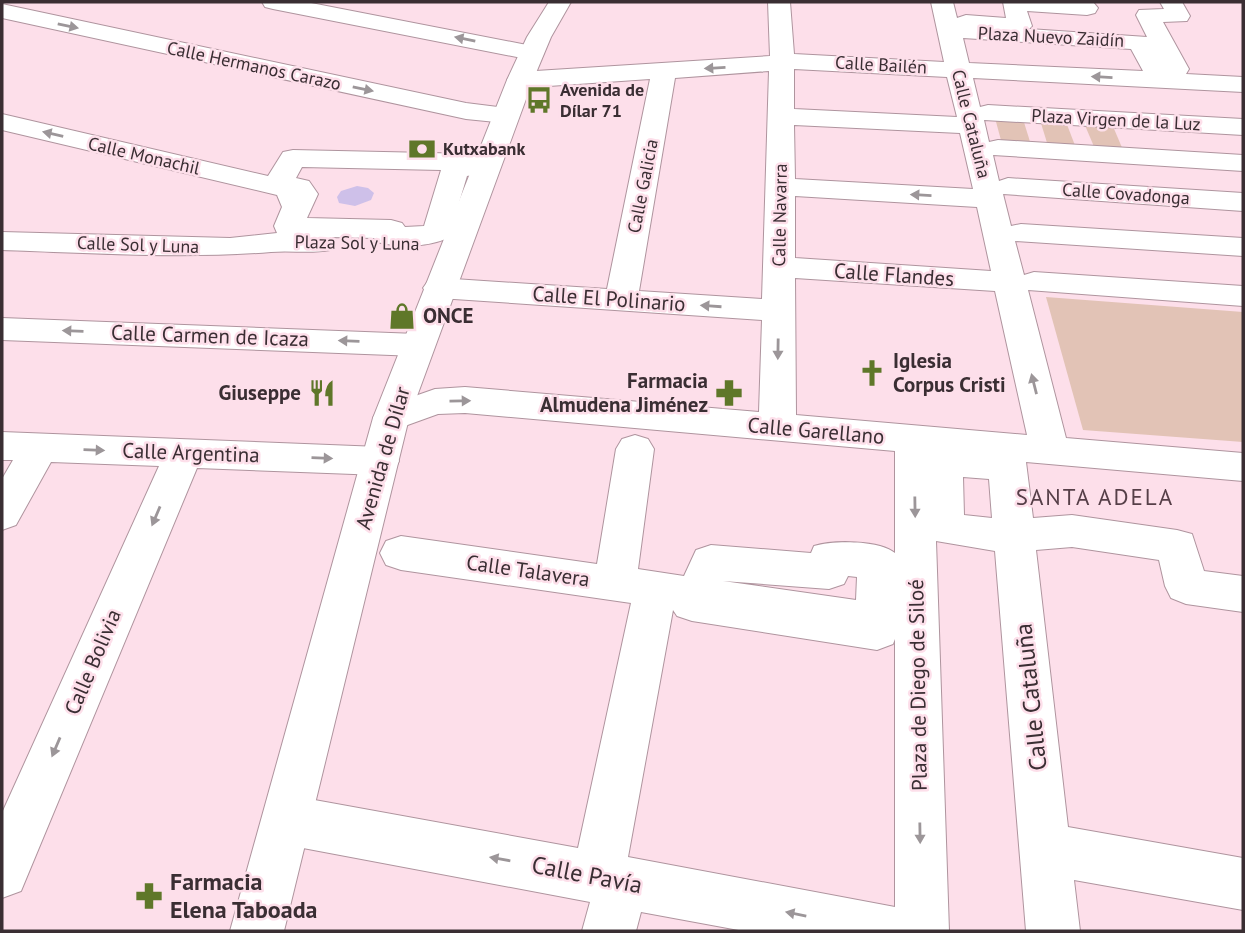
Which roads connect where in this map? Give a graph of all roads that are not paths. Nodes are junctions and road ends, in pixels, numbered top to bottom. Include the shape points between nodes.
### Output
1 (273, 2) edge
2 (560, 2) edge
3 (779, 2) edge
4 (942, 2) edge
5 (1080, 2) edge
6 (1171, 2) edge
7 (2, 11) edge
8 (532, 52) junction
9 (782, 61) junction
10 (958, 69) junction
11 (662, 71) junction
12 (520, 80) junction
13 (1243, 84) edge
14 (506, 115) junction
15 (782, 116) junction
16 (980, 119) junction
17 (2, 122) edge
18 (1243, 127) edge
19 (998, 148) dead end
20 (1243, 163) edge
21 (455, 170) joint
22 (780, 187) junction
23 (287, 189) joint
24 (999, 193) junction
25 (1243, 202) edge
26 (1021, 233) dead end
27 (2, 241) edge
28 (274, 242) junction
29 (457, 246) junction
30 (1243, 247) edge
31 (779, 267) junction
32 (1021, 282) junction
33 (439, 288) junction
34 (1243, 296) edge
35 (621, 300) junction
36 (779, 311) junction
37 (2, 329) edge
38 (418, 345) junction
39 (391, 418) junction
40 (777, 427) junction
41 (914, 439) junction
42 (2, 446) edge
43 (40, 447) junction
44 (635, 449) dead end
45 (184, 453) junction
46 (1022, 460) junction
47 (380, 461) junction
48 (1243, 467) edge
49 (1243, 499) edge
50 (2, 514) edge
51 (1014, 536) junction
52 (401, 553) dead end
53 (655, 590) junction
54 (1243, 594) edge
55 (287, 820) junction
56 (1046, 849) junction
57 (613, 871) junction
58 (2, 872) edge
59 (1243, 884) edge
60 (876, 930) edge
61 (257, 931) edge
62 (609, 931) edge
63 (922, 931) edge
64 (1054, 931) edge

8 -> 1 street
2 - 8 street, Avenida de Dílar
3 - 9 street, Calle Navarra
4 - 10 street, Calle Cataluña
5 - 6 street, Plaza Nuevo Zaidín via 1087,8 1013,4 1020,26 966,22 966,28 1149,38 1165,70 1177,69 1147,15 1179,16
7 -> 14 street, Calle Hermanos Carazo via 466,111
8 - 12 street, Avenida de Dílar
9 - 10 street, Calle Bailén
9 -> 11 street, Calle Bailén
9 - 15 street, Calle Navarra
13 -> 10 street, Calle Bailén
10 - 16 street, Calle Cataluña
11 - 12 street, Calle Bailén
11 - 35 street, Calle Galicia
12 - 14 street, Avenida de Dílar
14 - 29 street, Avenida de Dílar
15 - 16 street, Plaza Virgen de la Luz
15 - 22 street, Calle Navarra
16 - 18 street, Plaza Virgen de la Luz
16 - 24 street, Calle Cataluña
23 -> 17 street, Calle Monachil
19 - 20 street, Plaza Virgen de la Luz
21 - 21 street, Plaza Sol y Luna via 438,224 450,224 426,237 388,236 391,229 301,227 295,233 289,226 303,194 299,187 279,182 293,158 474,162 473,167
24 -> 22 street, Calle Covadonga
22 - 31 street, Calle Navarra
23 - 28 street, Plaza Sol y Luna via 294,196
24 - 25 street, Calle Covadonga
24 - 32 street, Calle Cataluña
26 - 30 street
27 - 28 street, Calle Sol y Luna via 230,247
28 - 29 street, Plaza Sol y Luna
29 - 33 street, Avenida de Dílar
31 - 32 street, Calle Flandes
31 - 36 street, Calle Navarra
32 - 34 street, Calle Flandes
46 -> 32 street, Calle Cataluña
33 - 35 street, Calle El Polinario
33 - 38 street, Avenida de Dílar
36 -> 35 street, Calle El Polinario
36 -> 40 street, Calle Navarra
38 -> 37 street, Calle Carmen de Icaza
38 - 39 street, Avenida de Dílar
39 -> 40 street, Calle Garellano via 435,402 465,400
39 - 47 street, Avenida de Dílar
40 - 41 street, Calle Garellano
41 - 46 street, Calle Garellano
41 -> 63 street, Plaza de Diego de Siloé
42 - 43 street, Calle Argentina
43 -> 45 street, Calle Argentina
43 - 50 street
44 - 53 street
45 -> 47 street, Calle Argentina
45 -> 58 street, Calle Bolivia
46 - 48 street, Calle Garellano
46 - 49 street via 1239,485
46 - 51 street, Calle Cataluña
46 - 51 street via 943,461 944,528
47 - 55 street, Avenida de Dílar
51 - 54 street via 1072,531 1177,546 1186,586
51 - 56 street, Calle Cataluña
52 - 53 street, Calle Talavera
53 - 53 street, Plaza de Diego de Siloé via 881,622 879,562 829,558 829,572 711,562
53 - 57 street, Plaza de Diego de Siloé
57 -> 55 street, Calle Pavía
55 - 61 street, Avenida de Dílar
56 - 59 street
56 - 64 street, Calle Cataluña
60 -> 57 street, Calle Pavía
57 - 62 street, Plaza de Diego de Siloé

